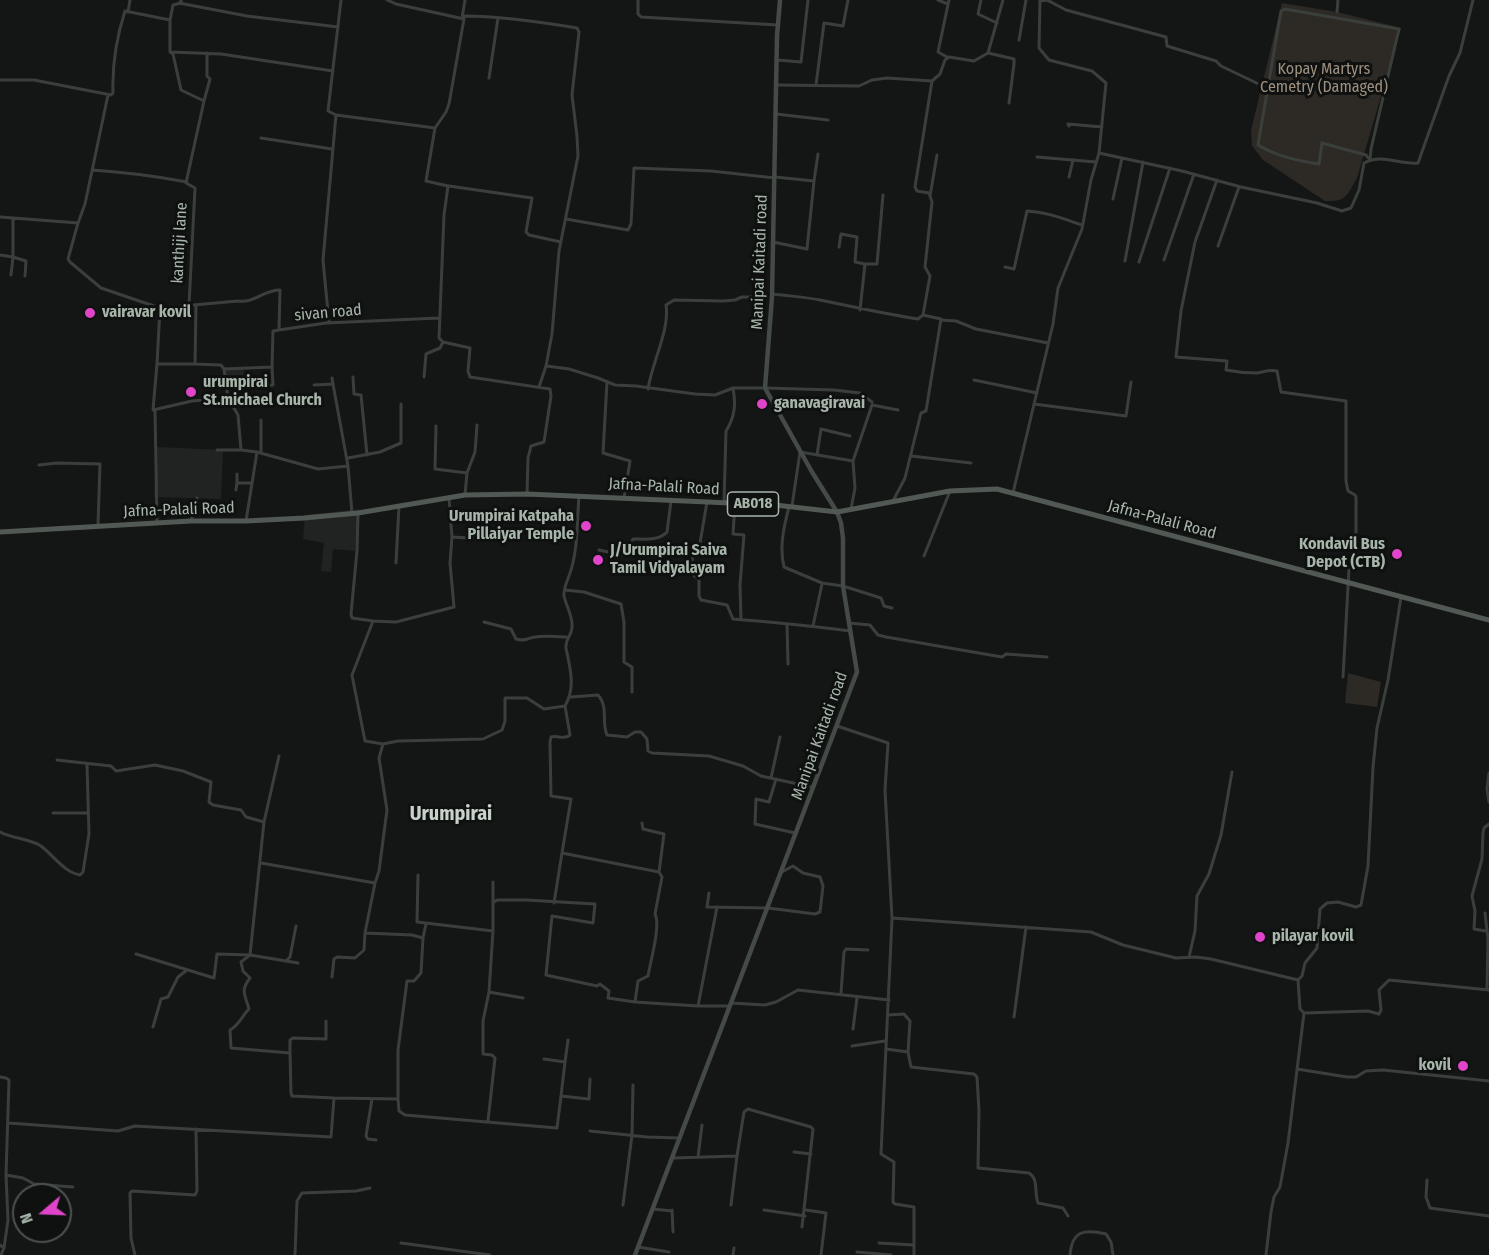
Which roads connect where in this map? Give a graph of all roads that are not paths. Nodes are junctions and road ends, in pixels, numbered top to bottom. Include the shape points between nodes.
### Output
1 (130, 0) edge
2 (341, 0) edge
3 (387, 0) edge
4 (465, 0) edge
5 (638, 0) edge
6 (780, 0) edge
7 (808, 0) edge
8 (848, 0) edge
9 (938, 0) edge
10 (981, 0) edge
11 (1003, 0) edge
12 (1026, 0) edge
13 (1040, 0) edge
14 (1338, 0) edge
15 (1473, 0) edge
16 (180, 2) edge
17 (949, 2) edge
18 (128, 12) junction
19 (1337, 12) dead end
20 (463, 18) junction
21 (498, 18) junction
22 (170, 20) junction
23 (997, 23) junction
24 (778, 26) junction
25 (338, 27) junction
26 (1019, 40) dead end
27 (170, 52) junction
28 (207, 53) junction
29 (988, 53) junction
30 (948, 57) junction
31 (777, 60) junction
32 (333, 71) junction
33 (489, 78) dead end
34 (0, 80) edge
35 (932, 81) junction
36 (776, 85) junction
37 (816, 86) junction
38 (1267, 88) junction
39 (108, 95) junction
40 (204, 101) junction
41 (1009, 103) dead end
42 (776, 114) junction
43 (336, 115) junction
44 (828, 120) dead end
45 (1068, 126) dead end
46 (1102, 127) junction
47 (435, 128) junction
48 (261, 138) dead end
49 (332, 149) junction
50 (1099, 153) junction
51 (818, 154) dead end
52 (937, 154) dead end
53 (1037, 157) dead end
54 (1122, 158) junction
55 (1073, 160) junction
56 (1370, 160) junction
57 (1096, 162) junction
58 (1143, 162) junction
59 (1170, 168) junction
60 (92, 170) junction
61 (1194, 174) junction
62 (775, 177) junction
63 (1069, 177) dead end
64 (1217, 180) junction
65 (814, 181) junction
66 (187, 182) junction
67 (448, 186) junction
68 (1239, 187) junction
69 (883, 195) dead end
70 (930, 196) junction
71 (1113, 199) dead end
72 (0, 217) edge
73 (13, 217) junction
74 (566, 219) junction
75 (78, 223) junction
76 (1082, 225) junction
77 (561, 242) junction
78 (773, 242) junction
79 (1218, 246) dead end
80 (839, 247) dead end
81 (0, 255) edge
82 (13, 257) junction
83 (1164, 260) dead end
84 (1125, 261) dead end
85 (1139, 262) dead end
86 (866, 264) junction
87 (1005, 267) dead end
88 (11, 275) dead end
89 (25, 276) dead end
90 (772, 296) junction
91 (189, 305) junction
92 (196, 306) junction
93 (160, 308) junction
94 (860, 310) junction
95 (923, 315) junction
96 (439, 318) junction
97 (941, 320) junction
98 (329, 323) junction
99 (279, 330) junction
100 (443, 342) junction
101 (1048, 344) junction
102 (157, 364) junction
103 (195, 364) junction
104 (546, 366) junction
105 (272, 367) junction
106 (224, 369) junction
107 (424, 377) dead end
108 (332, 378) dead end
109 (353, 378) dead end
110 (974, 380) dead end
111 (607, 382) junction
112 (1131, 382) dead end
113 (333, 384) junction
114 (314, 385) dead end
115 (226, 387) junction
116 (539, 387) junction
117 (733, 388) junction
118 (765, 388) junction
119 (648, 389) junction
120 (1037, 393) junction
121 (228, 398) junction
122 (872, 402) dead end
123 (401, 404) dead end
124 (1034, 404) junction
125 (154, 410) junction
126 (898, 410) dead end
127 (261, 420) dead end
128 (477, 425) dead end
129 (436, 426) dead end
130 (850, 435) dead end
131 (217, 450) dead end
132 (241, 450) junction
133 (259, 452) junction
134 (800, 452) junction
135 (367, 455) junction
136 (818, 455) junction
137 (911, 456) junction
138 (348, 458) junction
139 (853, 461) junction
140 (971, 463) dead end
141 (39, 465) dead end
142 (348, 466) junction
143 (466, 472) junction
144 (237, 474) dead end
145 (237, 483) junction
146 (252, 483) junction
147 (236, 490) dead end
148 (950, 491) junction
149 (1013, 493) junction
150 (527, 494) junction
151 (465, 495) junction
152 (579, 496) junction
153 (197, 498) dead end
154 (449, 498) junction
155 (624, 498) junction
156 (670, 501) junction
157 (708, 502) junction
158 (892, 502) junction
159 (724, 503) junction
160 (735, 503) junction
161 (399, 506) junction
162 (790, 507) junction
163 (851, 510) junction
164 (837, 512) junction
165 (355, 513) junction
166 (191, 521) junction
167 (246, 521) junction
168 (157, 523) junction
169 (98, 527) junction
170 (0, 532) edge
171 (452, 537) junction
172 (504, 540) dead end
173 (599, 550) dead end
174 (924, 556) dead end
175 (396, 563) dead end
176 (822, 583) junction
177 (1348, 584) junction
178 (843, 586) junction
179 (565, 590) junction
180 (1401, 597) junction
181 (892, 608) dead end
182 (741, 620) junction
183 (1489, 620) edge
184 (373, 621) junction
185 (484, 622) dead end
186 (849, 623) junction
187 (787, 624) junction
188 (813, 626) junction
189 (851, 631) junction
190 (566, 638) junction
191 (1047, 657) dead end
192 (788, 664) dead end
193 (1343, 676) dead end
194 (632, 692) dead end
195 (571, 697) junction
196 (565, 706) junction
197 (837, 726) junction
198 (780, 737) dead end
199 (384, 744) junction
200 (279, 756) dead end
201 (57, 760) dead end
202 (87, 765) junction
203 (1232, 772) dead end
204 (1489, 772) edge
205 (771, 778) junction
206 (776, 779) junction
207 (814, 787) junction
208 (1489, 802) edge
209 (53, 813) dead end
210 (88, 813) junction
211 (264, 822) junction
212 (642, 823) dead end
213 (1489, 824) edge
214 (0, 832) edge
215 (797, 833) junction
216 (562, 853) junction
217 (261, 863) junction
218 (659, 872) junction
219 (782, 872) junction
220 (418, 875) dead end
221 (493, 882) dead end
222 (375, 883) junction
223 (709, 893) dead end
224 (494, 902) junction
225 (554, 903) junction
226 (717, 907) junction
227 (768, 908) junction
228 (1485, 913) dead end
229 (892, 918) junction
230 (426, 924) junction
231 (296, 926) dead end
232 (1026, 927) junction
233 (493, 931) junction
234 (1486, 931) junction
235 (365, 933) junction
236 (423, 938) junction
237 (868, 950) dead end
238 (136, 954) dead end
239 (250, 955) junction
240 (1189, 957) junction
241 (286, 961) junction
242 (298, 963) dead end
243 (188, 970) junction
244 (332, 977) dead end
245 (1298, 980) junction
246 (1488, 990) edge
247 (489, 992) junction
248 (841, 993) junction
249 (523, 998) dead end
250 (857, 998) junction
251 (889, 1000) junction
252 (635, 1002) junction
253 (730, 1005) junction
254 (698, 1006) junction
255 (1304, 1013) junction
256 (888, 1015) junction
257 (1014, 1017) dead end
258 (326, 1022) dead end
259 (153, 1027) dead end
260 (853, 1029) dead end
261 (568, 1040) dead end
262 (885, 1041) junction
263 (852, 1046) dead end
264 (885, 1049) junction
265 (908, 1052) junction
266 (290, 1053) junction
267 (544, 1059) dead end
268 (565, 1062) junction
269 (1297, 1069) junction
270 (0, 1077) edge
271 (590, 1079) dead end
272 (1489, 1081) edge
273 (633, 1085) dead end
274 (561, 1096) junction
275 (334, 1098) junction
276 (372, 1099) junction
277 (398, 1099) junction
278 (488, 1121) junction
279 (9, 1123) junction
280 (702, 1125) dead end
281 (196, 1129) junction
282 (590, 1131) dead end
283 (632, 1136) junction
284 (681, 1138) junction
285 (376, 1140) dead end
286 (0, 1149) edge
287 (7, 1150) junction
288 (794, 1152) dead end
289 (811, 1154) junction
290 (737, 1156) junction
291 (698, 1157) junction
292 (673, 1158) junction
293 (6, 1175) junction
294 (1427, 1180) dead end
295 (73, 1186) dead end
296 (370, 1188) dead end
297 (623, 1205) dead end
298 (731, 1205) dead end
299 (653, 1209) junction
300 (764, 1209) dead end
301 (806, 1210) junction
302 (804, 1216) junction
303 (1068, 1216) dead end
304 (1489, 1216) edge
305 (802, 1227) dead end
306 (673, 1232) dead end
307 (401, 1243) dead end
308 (879, 1243) dead end
309 (0, 1245) edge
310 (914, 1245) junction
311 (638, 1247) junction
312 (4, 1248) junction
313 (734, 1248) dead end
314 (669, 1252) dead end
315 (857, 1252) dead end
316 (1, 1255) edge
317 (135, 1255) edge
318 (295, 1255) edge
319 (490, 1255) edge
320 (635, 1255) edge
321 (733, 1255) edge
322 (821, 1255) edge
323 (886, 1255) edge
324 (891, 1255) edge
325 (914, 1255) edge
326 (1070, 1255) edge
327 (1113, 1255) edge
328 (1266, 1255) edge

1 - 18 street
2 - 25 street
3 - 20 street
4 - 20 street
5 - 24 street via 640,17
6 - 24 main road, Manipai Kaitadi road
7 - 31 street via 801,62
8 - 37 street via 843,26 824,22
9 - 17 street
10 - 23 street via 978,14
11 - 23 street
12 - 26 street
13 - 38 street via 1166,37 1167,45 1216,61
13 - 46 street via 1039,48 1049,60 1092,71 1106,83
14 - 19 street
15 - 56 street via 1460,53 1418,163
16 - 22 street via 173,5
16 - 25 street via 247,16
17 - 30 street via 938,52
18 - 22 street
18 - 39 street via 125,11 116,40 113,93
20 - 21 street
20 - 47 street via 449,104
21 - 33 street
21 - 74 street via 560,25 577,28 579,32 572,95 578,156
22 - 27 street
23 - 29 street
24 - 31 main road, Manipai Kaitadi road
25 - 32 street
27 - 28 street
27 - 40 street via 181,90
28 - 32 street
28 - 40 street, kanthiji lane via 210,78
29 - 30 street via 975,61
29 - 41 street via 1014,59
30 - 35 street
31 - 36 main road, Manipai Kaitadi road
32 - 43 street via 328,111
34 - 39 street via 34,80
35 - 37 street via 887,78 859,86
35 - 70 street via 915,187
36 - 37 street
36 - 42 main road, Manipai Kaitadi road
38 - 56 street via 1258,145 1275,154 1319,164 1322,143 1366,155
38 - 56 street via 1281,11 1285,9 1399,29
39 - 60 street
40 - 66 street, kanthiji lane
42 - 44 street
42 - 62 main road, Manipai Kaitadi road
43 - 47 street
43 - 49 street
45 - 46 street
46 - 50 street
47 - 67 street via 426,181
48 - 49 street
49 - 98 street via 323,260
50 - 54 street
50 - 57 street
51 - 65 street
52 - 70 street
53 - 55 street
54 - 58 street
54 - 71 street
55 - 57 street
55 - 63 street
56 - 68 street via 1364,163 1351,208 1342,211
57 - 76 street
58 - 59 street
58 - 84 street
59 - 61 street
59 - 85 street
60 - 66 street
60 - 75 street
61 - 64 street
61 - 83 street
62 - 65 street
62 - 74 street via 634,168 628,230
62 - 78 main road, Manipai Kaitadi road
64 - 68 street
64 - 177 street via 1195,242 1176,357 1227,361 1226,370 1233,372 1274,370 1281,392 1346,401 1346,481 1348,491 1356,498 1357,550 1356,561 1348,569
65 - 78 street via 807,249
66 - 91 street, kanthiji lane via 195,188
67 - 77 street via 531,198 526,232
67 - 96 street
68 - 79 street
69 - 86 street via 877,264
70 - 95 street via 925,267 930,276
72 - 73 street
73 - 75 street
73 - 82 street
74 - 77 street
75 - 93 street, sivan road via 70,262 101,288
76 - 87 street via 1052,214 1027,211 1014,269
76 - 101 street via 1058,288
77 - 104 street
78 - 90 main road, Manipai Kaitadi road
80 - 86 street via 841,234 857,237 855,262
81 - 82 street
82 - 88 street
82 - 89 street via 27,261
86 - 94 street
90 - 94 street via 818,300
90 - 118 main road, Manipai Kaitadi road
90 - 119 street via 674,300 666,305 668,316
91 - 92 street, sivan road
91 - 93 street, sivan road
92 - 99 street, sivan road via 248,302 280,290
92 - 103 street
93 - 102 street
94 - 95 street via 918,319
95 - 97 street
96 - 98 street, sivan road
96 - 100 street via 439,338
97 - 101 street
97 - 137 street via 926,411 921,413
98 - 99 street, sivan road
99 - 105 street via 273,331
100 - 107 street via 440,348 426,354
100 - 116 street via 470,348 470,377
101 - 120 street
102 - 103 street
102 - 125 street
103 - 106 street via 221,365
104 - 111 street
104 - 116 street
105 - 106 street
105 - 115 street via 273,385
106 - 115 street
108 - 113 street
109 - 135 street via 354,393 361,395
110 - 120 street
111 - 119 street
111 - 155 street via 603,453 630,461
112 - 124 street via 1126,416
113 - 114 street
113 - 138 street
115 - 121 street
116 - 150 street via 550,389 546,433 544,442 531,446
117 - 118 street
117 - 119 street via 715,395
117 - 159 street via 735,412 726,431
118 - 122 street via 860,393
118 - 134 main road, Manipai Kaitadi road
120 - 124 street
121 - 125 street
121 - 132 street via 238,414
123 - 135 street via 401,443
124 - 149 street
125 - 168 street
126 - 139 street via 872,405
127 - 133 street
128 - 143 street via 475,452
129 - 143 street via 435,469
130 - 136 street via 821,429
131 - 132 street
132 - 133 street
133 - 142 street via 318,469
133 - 146 street
134 - 136 street
134 - 162 street
134 - 164 main road, Manipai Kaitadi road
135 - 138 street
136 - 139 street
137 - 140 street
137 - 158 street
138 - 142 street
139 - 163 street via 855,488
141 - 169 street via 100,464
142 - 165 street
143 - 151 street
144 - 145 street
145 - 146 street
145 - 147 street
146 - 167 street
148 - 149 main road, Jafna-Palali Road / AB018 via 997,489
148 - 158 main road, Jafna-Palali Road / AB018
148 - 174 street
149 - 177 main road, Jafna-Palali Road / AB018
150 - 151 main road, Jafna-Palali Road / AB018
150 - 152 main road, Jafna-Palali Road / AB018
151 - 154 main road, Jafna-Palali Road / AB018
152 - 155 main road, Jafna-Palali Road / AB018
152 - 179 street via 572,569
153 - 166 street
154 - 161 main road, Jafna-Palali Road / AB018
154 - 171 street
155 - 156 main road, Jafna-Palali Road / AB018
156 - 157 main road, Jafna-Palali Road / AB018
156 - 173 street via 667,532 663,536 633,538 623,555
157 - 159 main road, Jafna-Palali Road / AB018
157 - 182 street via 690,572 699,580 702,600 727,605 731,618
158 - 163 main road, Jafna-Palali Road / AB018
159 - 160 main road, Jafna-Palali Road / AB018
160 - 162 main road, Jafna-Palali Road / AB018
160 - 182 street via 734,534 744,535
161 - 165 main road, Jafna-Palali Road / AB018
161 - 175 street
162 - 164 main road, Jafna-Palali Road / AB018
162 - 176 street via 783,534 784,567
163 - 164 main road, Jafna-Palali Road / AB018
164 - 178 main road, Manipai Kaitadi road via 843,532
165 - 167 main road, Jafna-Palali Road / AB018
165 - 184 street via 357,551 351,614 355,620
166 - 167 main road, Jafna-Palali Road / AB018
166 - 168 main road, Jafna-Palali Road / AB018
168 - 169 main road, Jafna-Palali Road / AB018
169 - 170 main road, Jafna-Palali Road / AB018
171 - 172 street
171 - 184 street via 454,607 396,622
176 - 178 street
176 - 188 street
177 - 180 main road, Jafna-Palali Road / AB018
177 - 193 street
178 - 181 street via 881,598 884,606
178 - 186 main road, Manipai Kaitadi road
179 - 190 street via 572,627
179 - 194 street via 621,604 624,662 632,666
180 - 183 main road, Jafna-Palali Road / AB018
180 - 245 street via 1377,728 1368,866 1361,905 1327,903 1320,909 1317,948
182 - 187 street
184 - 199 street via 352,675 366,741
185 - 190 street via 511,628 521,641 532,637
186 - 189 main road, Manipai Kaitadi road
186 - 191 street via 870,625 878,635 886,637 975,654
187 - 188 street
187 - 192 street
188 - 189 street
189 - 197 main road, Manipai Kaitadi road via 857,672
190 - 195 street
195 - 196 street
195 - 205 street via 601,698 607,735 627,737 641,732 652,753 709,756
196 - 199 street via 544,709 527,698 507,697 502,730 489,737
196 - 216 street via 570,735 556,735 550,742 551,796 572,800
197 - 207 main road, Manipai Kaitadi road
197 - 229 street via 888,744 885,789
198 - 205 street
199 - 222 street via 379,758 387,810
200 - 211 street
201 - 202 street
202 - 210 street
202 - 211 street via 111,766 116,771 155,765 206,778 212,784 208,802 241,810 246,817
203 - 240 street via 1221,835 1209,874 1197,896
204 - 208 street
205 - 206 street
206 - 207 street
206 - 215 street via 769,802 756,799 755,824
207 - 215 main road, Manipai Kaitadi road
209 - 210 street
210 - 214 street via 89,834 80,875 35,842
211 - 217 street
212 - 218 street via 643,829 664,834
213 - 234 street via 1482,833 1482,859 1473,896 1474,929
215 - 219 main road, Manipai Kaitadi road
216 - 218 street
216 - 225 street
217 - 222 street
217 - 239 street
218 - 252 street via 662,877 653,949 648,976 637,983
219 - 227 main road, Manipai Kaitadi road
219 - 227 street via 793,866 820,877 820,912
220 - 230 street via 417,922
221 - 224 street
222 - 235 street
223 - 226 street via 707,907
224 - 225 street
224 - 233 street
225 - 252 street via 595,904 593,923 552,916 546,975 600,984 609,991 608,998
226 - 227 street
226 - 254 street
227 - 253 main road, Manipai Kaitadi road
228 - 234 street
229 - 232 street
229 - 251 street
230 - 233 street
230 - 236 street
231 - 241 street
232 - 240 street via 1091,932 1123,945 1176,958
232 - 257 street
233 - 247 street
234 - 246 street
235 - 236 street
235 - 244 street via 364,950 354,958 334,959
236 - 277 street via 421,973 414,981 407,981 398,1050
237 - 248 street via 844,952
238 - 243 street
239 - 241 street
239 - 243 street via 217,954 214,978
239 - 266 street via 241,962 250,978 243,991 249,1009 230,1030 231,1048
240 - 245 street
241 - 242 street
243 - 259 street via 178,977 168,997 161,999
245 - 255 street via 1300,1009
246 - 255 street via 1389,980 1380,990 1379,1014
247 - 249 street
247 - 278 street via 482,1038 483,1054 495,1058
248 - 250 street
248 - 253 street via 798,990 765,1005
250 - 251 street
250 - 260 street
251 - 256 street
252 - 254 street
253 - 254 street
253 - 284 main road, Manipai Kaitadi road
255 - 269 street
256 - 262 street
256 - 265 street via 904,1014 910,1021
258 - 266 street via 326,1039 292,1038
261 - 268 street
262 - 263 street
262 - 264 street
264 - 265 street
264 - 310 street via 881,1154 894,1162 893,1202 914,1207
265 - 303 street via 911,1067 977,1077 978,1168 1033,1175 1038,1203 1063,1208
266 - 275 street via 292,1096
267 - 268 street
268 - 274 street
269 - 272 street via 1347,1077 1383,1070
269 - 328 street via 1288,1143 1271,1212
270 - 279 street via 9,1080
271 - 274 street via 589,1099
273 - 283 street
274 - 278 street via 557,1128
275 - 276 street
275 - 281 street via 331,1137
276 - 277 street
276 - 285 street via 366,1136
277 - 278 street via 399,1111 405,1115
279 - 281 street via 118,1131 135,1126
279 - 287 street
280 - 291 street
281 - 317 street via 195,1195 130,1193
282 - 283 street
283 - 284 street
283 - 297 street
284 - 292 main road, Manipai Kaitadi road
286 - 287 street
287 - 293 street
288 - 289 street
289 - 290 street via 811,1127 748,1109 744,1112
289 - 301 street
290 - 291 street
290 - 298 street
291 - 292 street
292 - 299 main road, Manipai Kaitadi road
293 - 295 street via 34,1184
293 - 312 street via 8,1220
294 - 304 street via 1430,1208
296 - 318 street via 302,1193 297,1201
299 - 306 street via 673,1211
299 - 311 main road, Manipai Kaitadi road
300 - 302 street
301 - 302 street
301 - 322 street via 826,1213
302 - 305 street
307 - 319 street
308 - 310 street
309 - 312 street
310 - 325 street
311 - 314 street
311 - 320 main road, Manipai Kaitadi road
312 - 316 street
313 - 321 street
315 - 323 street
323 - 324 street
326 - 327 street via 1071,1244 1086,1231 1106,1234 1112,1242

